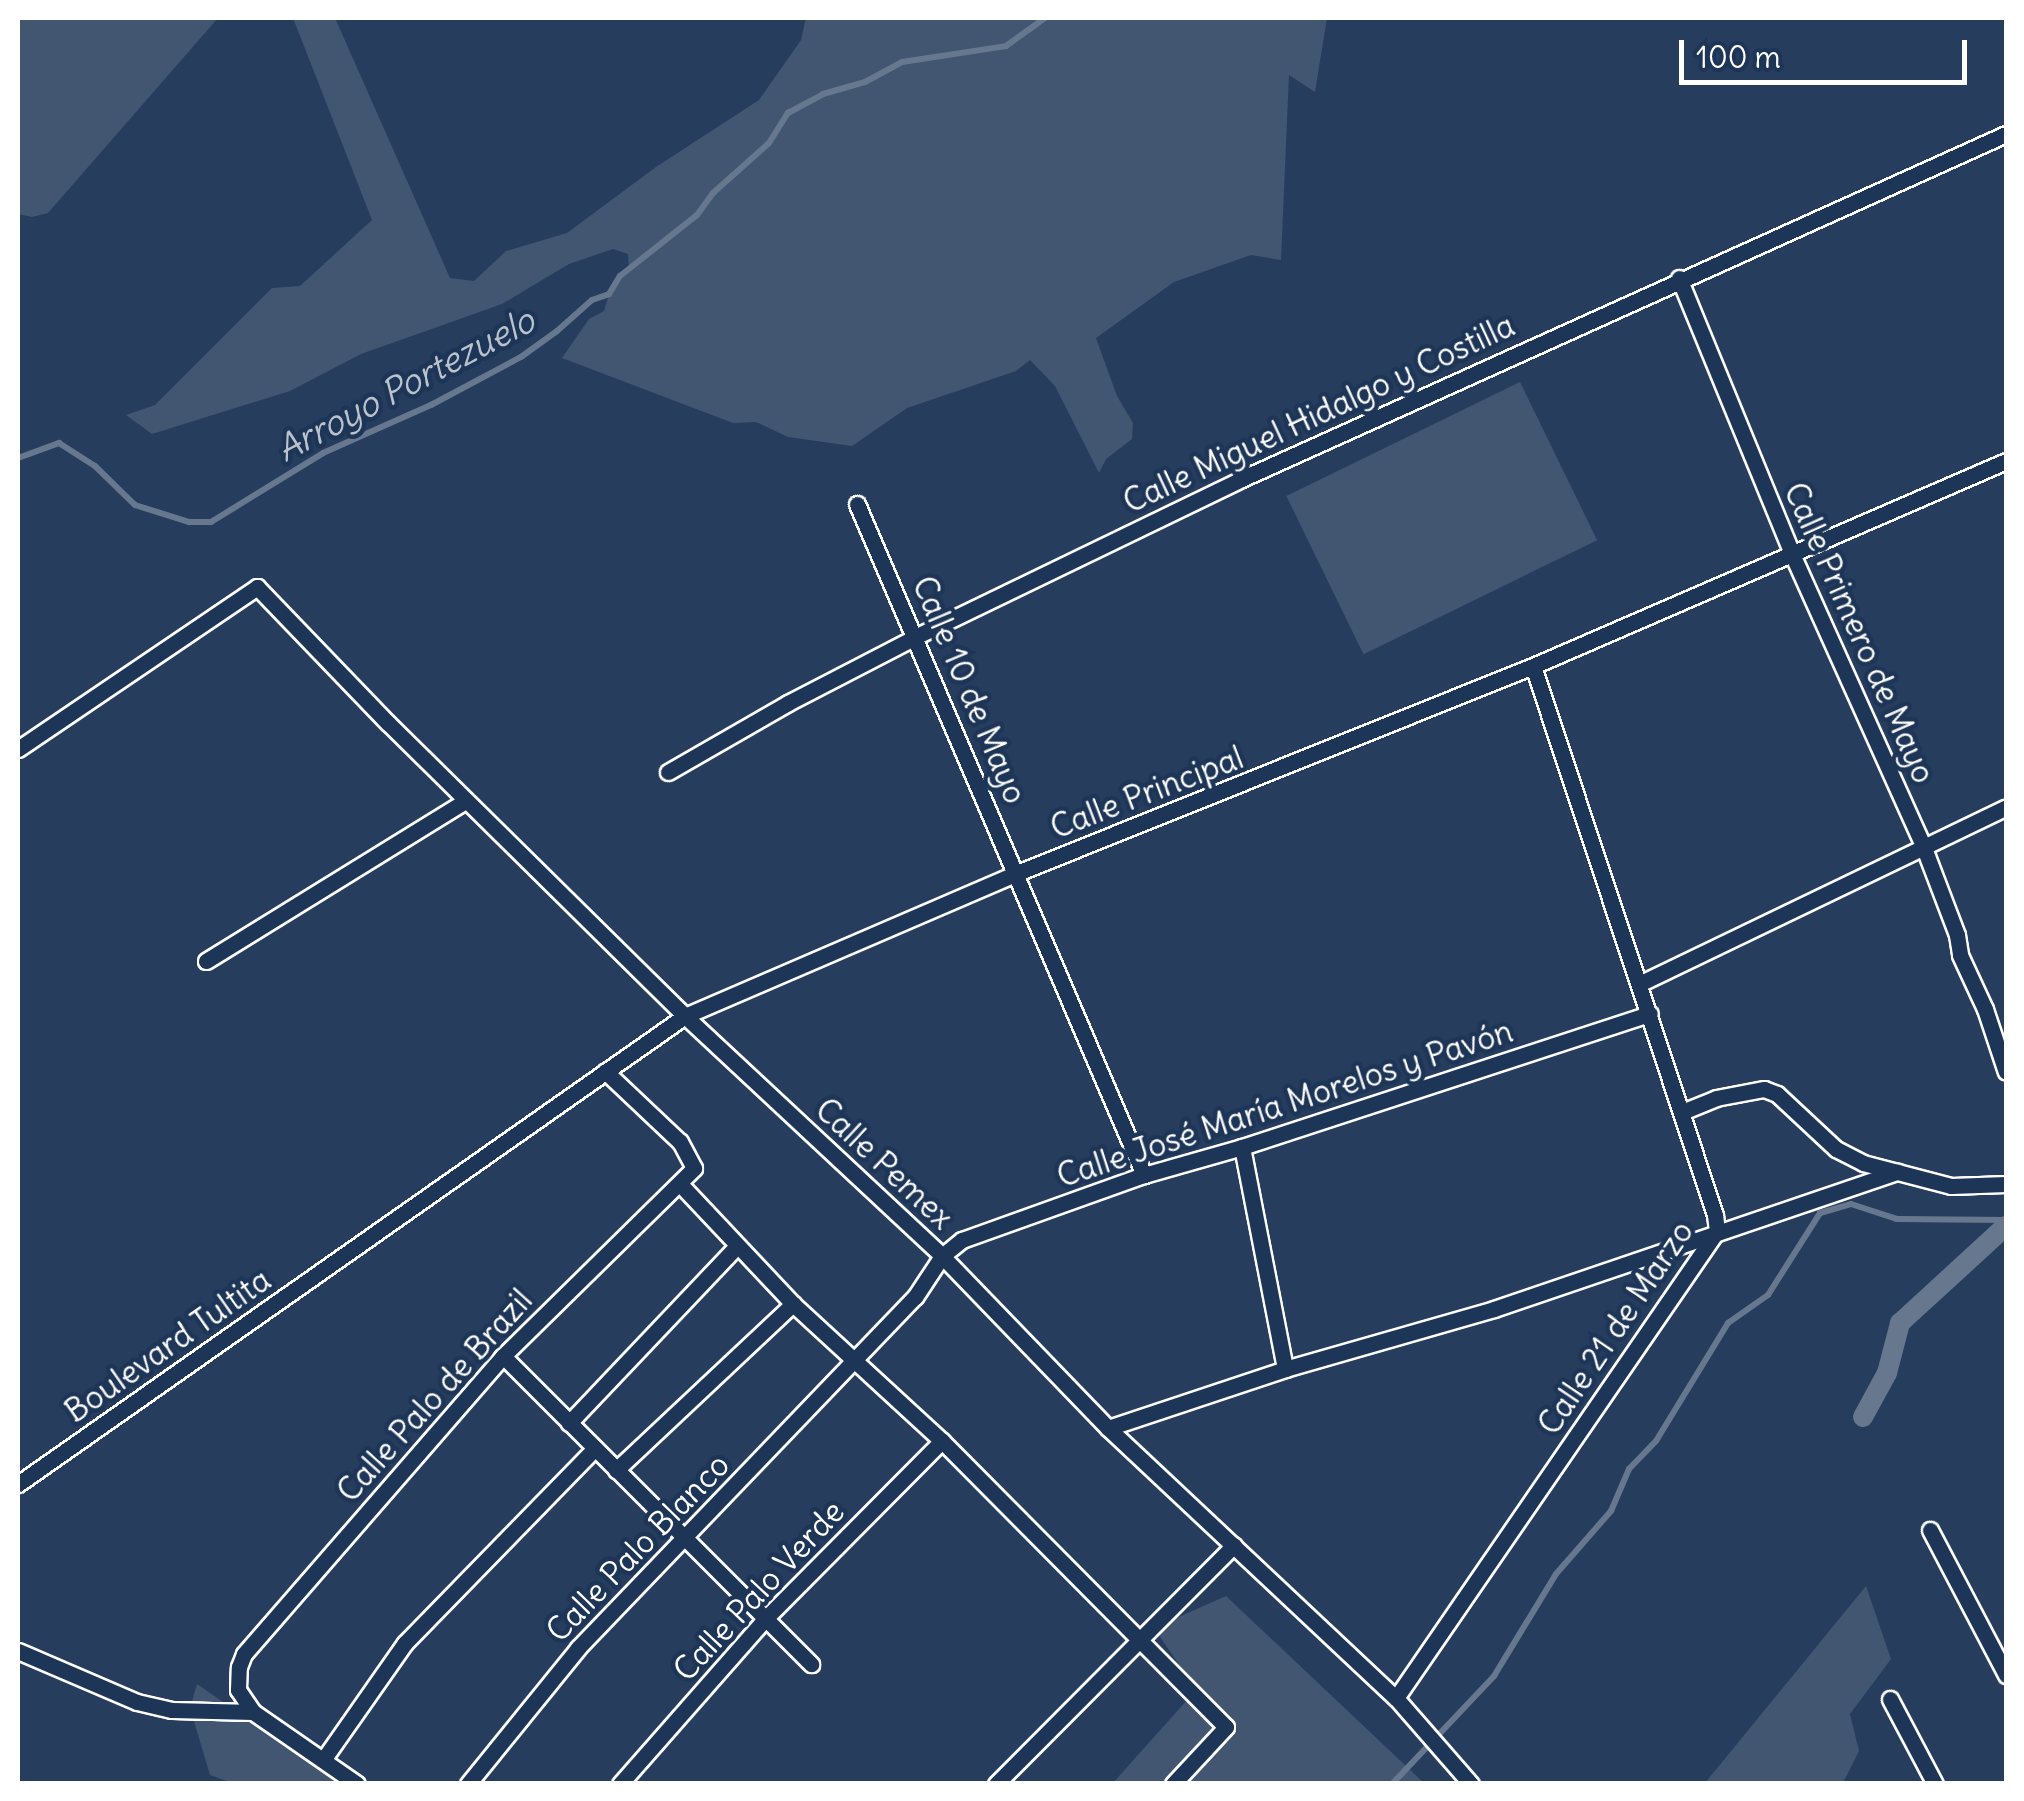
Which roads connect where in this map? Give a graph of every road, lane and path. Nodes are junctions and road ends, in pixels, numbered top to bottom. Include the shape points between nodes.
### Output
1 (2006, 137) edge
2 (1679, 278) junction
3 (2006, 460) edge
4 (857, 504) dead end
5 (1792, 554) junction
6 (917, 636) junction
7 (1532, 666) junction
8 (18, 749) edge
9 (668, 772) dead end
10 (465, 801) junction
11 (2006, 807) edge
12 (1924, 848) junction
13 (1017, 873) junction
14 (206, 961) dead end
15 (1639, 984) junction
16 (1650, 1014) junction
17 (685, 1016) junction
18 (605, 1071) junction
19 (2006, 1072) edge
20 (1682, 1112) junction
21 (1242, 1148) junction
22 (1897, 1172) junction
23 (1144, 1175) junction
24 (680, 1184) junction
25 (2006, 1184) edge
26 (1717, 1231) junction
27 (736, 1246) junction
28 (350, 1253) joint
29 (942, 1256) junction
30 (793, 1304) junction
31 (502, 1356) junction
32 (857, 1358) junction
33 (1285, 1369) junction
34 (570, 1422) junction
35 (1108, 1428) junction
36 (942, 1441) junction
37 (595, 1448) junction
38 (616, 1470) junction
39 (18, 1484) edge
40 (1930, 1530) dead end
41 (685, 1539) junction
42 (1234, 1544) junction
43 (765, 1619) junction
44 (1140, 1640) junction
45 (18, 1651) edge
46 (811, 1664) dead end
47 (2006, 1675) edge
48 (1396, 1698) junction
49 (1890, 1699) dead end
50 (254, 1712) junction
51 (323, 1760) junction
52 (357, 1784) edge
53 (468, 1784) edge
54 (620, 1784) edge
55 (996, 1784) edge
56 (1174, 1784) edge
57 (1471, 1784) edge
58 (1935, 1784) edge

1 - 2 street, Calle Miguel Hidalgo y Costilla
2 - 5 street, Calle Primero de Mayo
2 - 6 street, Calle Miguel Hidalgo y Costilla
3 - 5 street, Calle Principal
4 - 6 street, Calle 10 de Mayo
5 - 7 street, Calle Principal
5 - 12 street, Calle Primero de Mayo
6 - 9 street, Calle Miguel Hidalgo y Costilla
6 - 13 street, Calle 10 de Mayo
7 - 13 street, Calle Principal
7 - 15 street, Calle 21 de Marzo
8 - 10 street, Calle Pemex via 257,587
10 - 14 street
10 - 17 street, Calle Pemex
11 - 12 street
12 - 15 street
12 - 19 street, Calle Primero de Mayo
13 - 17 street, Calle Principal
13 - 23 street, Calle 10 de Mayo
15 - 16 street, Calle 21 de Marzo
16 - 20 street, Calle 21 de Marzo
16 - 21 street, Calle José María Morelos y Pavón
17 - 18 street, Calle Principal
17 - 29 street, Calle Pemex
18 - 24 street, Calle Palo de Brazil via 680,1142 694,1168
18 - 28 street, Calle Principal
20 - 22 street via 1764,1089 1836,1149
20 - 26 street, Calle 21 de Marzo
21 - 23 street, Calle José María Morelos y Pavón
21 - 33 street
22 - 25 street via 1952,1186
22 - 26 street
23 - 29 street, Calle José María Morelos y Pavón via 962,1240
24 - 27 street
24 - 31 street, Calle Palo de Brazil
26 - 33 street via 1494,1309
26 - 48 street, Calle 21 de Marzo
27 - 30 street
27 - 34 street
28 - 39 street, Boulevard Tultita
29 - 32 street, Calle Palo Blanco via 916,1298
29 - 35 street, Calle Pemex
30 - 32 street
30 - 38 street
31 - 34 street
31 - 50 street, Calle Palo de Brazil via 244,1654 236,1677 242,1700
32 - 36 street
32 - 41 street, Calle Palo Blanco
33 - 35 street
34 - 37 street
35 - 42 street, Calle Pemex
36 - 43 street, Calle Palo Verde
36 - 44 street
37 - 38 street
37 - 51 street via 405,1643
38 - 41 street
40 - 47 street
41 - 43 street
41 - 53 street, Calle Palo Blanco via 578,1648
42 - 44 street
42 - 48 street, Calle Pemex
43 - 46 street
43 - 54 street, Calle Palo Verde
44 - 55 street
44 - 56 street via 1226,1727
45 - 50 street via 137,1702
48 - 57 street, Calle Pemex
49 - 58 street
50 - 51 street
51 - 52 street

